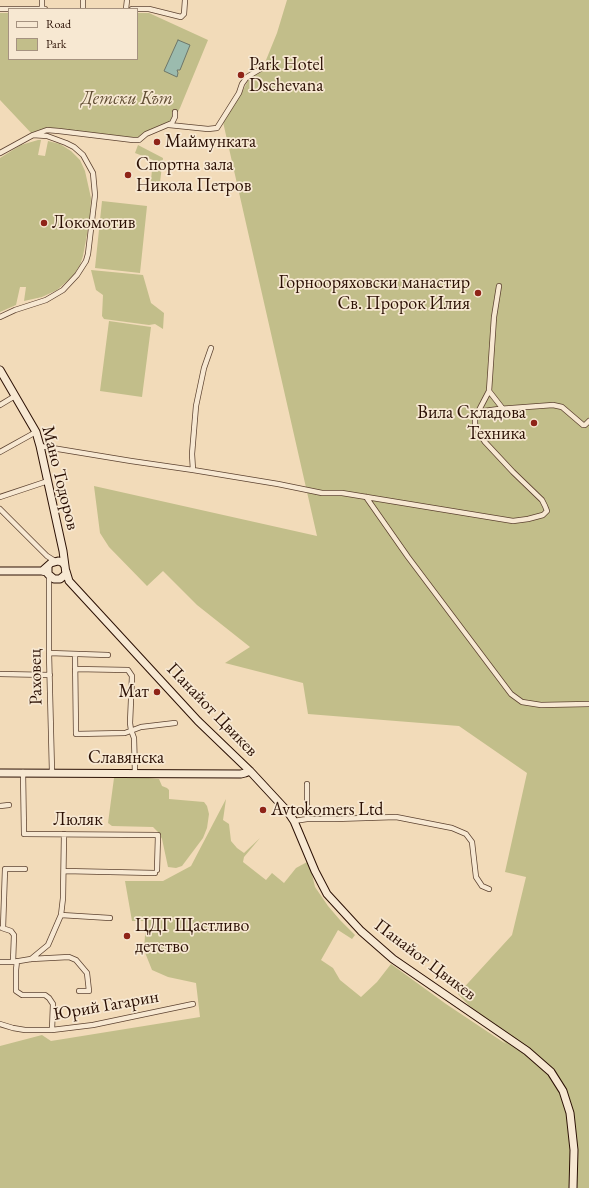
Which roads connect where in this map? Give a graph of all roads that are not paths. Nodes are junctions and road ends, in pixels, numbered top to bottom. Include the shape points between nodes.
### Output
1 (185, 0) edge
2 (138, 9) edge
3 (262, 68) dead end
4 (175, 112) dead end
5 (169, 125) junction
6 (33, 135) junction
7 (0, 153) edge
8 (498, 286) dead end
9 (0, 317) edge
10 (211, 348) dead end
11 (0, 370) edge
12 (490, 391) junction
13 (15, 396) junction
14 (0, 405) edge
15 (503, 409) junction
16 (477, 414) junction
17 (589, 421) edge
18 (36, 432) junction
19 (40, 446) junction
20 (0, 452) edge
21 (193, 470) junction
22 (48, 481) junction
23 (0, 497) edge
24 (366, 497) junction
25 (0, 509) edge
26 (0, 571) edge
27 (54, 571) junction
28 (49, 653) junction
29 (75, 654) junction
30 (108, 655) dead end
31 (75, 669) junction
32 (0, 674) edge
33 (50, 675) junction
34 (589, 704) edge
35 (175, 724) dead end
36 (130, 730) junction
37 (250, 771) junction
38 (23, 772) junction
39 (52, 772) junction
40 (0, 773) edge
41 (135, 773) junction
42 (307, 784) dead end
43 (0, 806) edge
44 (9, 806) dead end
45 (307, 819) junction
46 (294, 821) junction
47 (64, 834) junction
48 (25, 869) dead end
49 (64, 872) junction
50 (489, 889) dead end
51 (61, 916) junction
52 (110, 918) dead end
53 (2, 928) edge
54 (31, 959) junction
55 (0, 962) edge
56 (15, 962) junction
57 (79, 991) dead end
58 (193, 1004) dead end
59 (0, 1024) edge
60 (52, 1030) junction
61 (573, 1188) edge

1 - 2 street via 184,14 181,17 149,9
3 - 5 street via 247,77 217,128
4 - 5 street via 175,117
5 - 6 street via 146,134 139,140 47,130
6 - 7 street
6 - 9 street via 47,136 74,147 83,155 93,173 95,195 88,254 77,275 63,290 46,300
8 - 12 street
10 - 21 street via 196,406
11 - 13 street, Мано Тодоров
12 - 15 street
12 - 16 street
13 - 14 street
13 - 18 street, Мано Тодоров
15 - 16 street
15 - 17 street via 558,406 583,425
16 - 24 street via 474,419 479,433 512,472 542,500 547,511 543,515 513,521
18 - 19 street, Мано Тодоров
18 - 20 street
19 - 21 street
19 - 22 street, Мано Тодоров
21 - 24 street via 322,493
22 - 23 street
22 - 27 street, Мано Тодоров via 64,554
24 - 34 street via 442,604 511,694 522,702 541,705
25 - 27 street via 47,556
26 - 27 street
27 - 28 street, Раховец
27 - 37 street, Панайот Цвикев via 69,581 198,721
28 - 29 street
28 - 33 street, Раховец
29 - 30 street
29 - 31 street
31 - 36 street via 128,670 132,676
31 - 36 street via 76,734 125,733
32 - 33 street
33 - 39 street, Раховец
35 - 36 street
36 - 41 street via 134,738
37 - 41 street, Славянска via 245,774
37 - 46 street, Панайот Цвикев via 280,802
38 - 39 street, Славянска
38 - 40 street, Славянска
38 - 47 street, Люляк via 24,834
39 - 41 street, Славянска
42 - 45 street
43 - 44 street
45 - 46 street
45 - 50 street via 396,817 452,828 466,834 472,842 476,877 482,886
46 - 61 street, Панайот Цвикев via 326,894 361,931 393,959 527,1051 551,1072 560,1084 570,1113 574,1150
47 - 49 street
47 - 49 street, Люляк via 158,835 156,871
48 - 53 street via 5,868
49 - 51 street
51 - 52 street
51 - 54 street via 48,945
53 - 56 street via 14,935
54 - 56 street
54 - 57 street via 70,957 76,960 87,973 89,983 89,991
55 - 56 street
56 - 60 street via 16,992 22,995 45,995 49,998 53,1004
58 - 60 street, Юрий Гагарин via 93,1025
59 - 60 street, Юрий Гагарин via 25,1030

